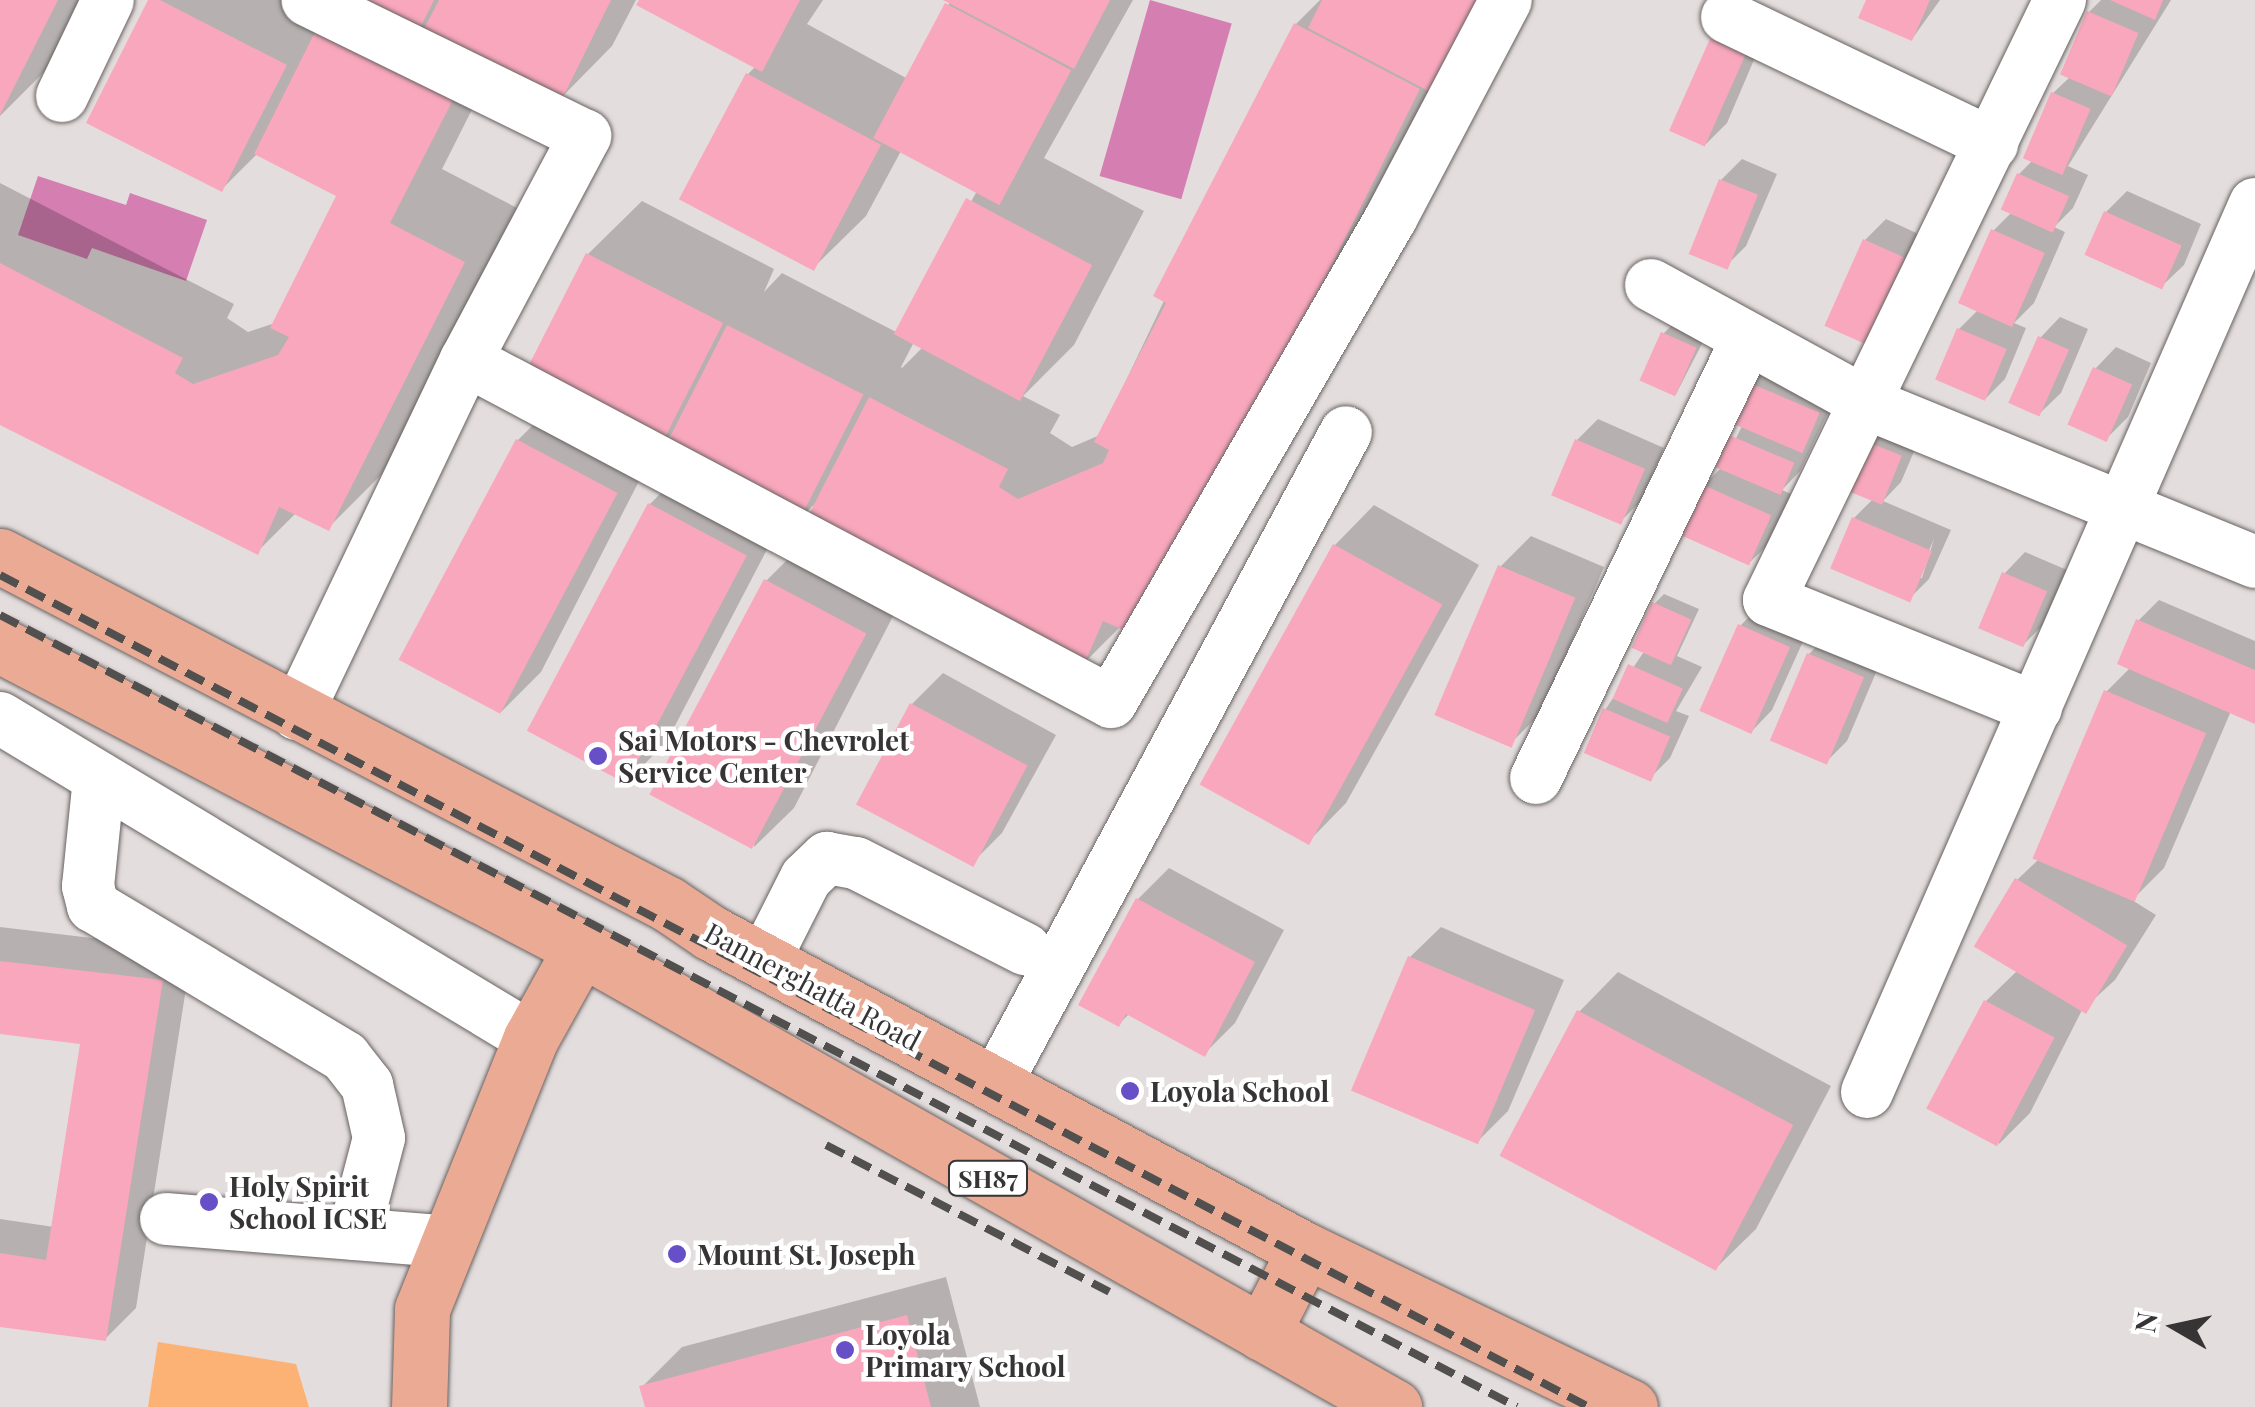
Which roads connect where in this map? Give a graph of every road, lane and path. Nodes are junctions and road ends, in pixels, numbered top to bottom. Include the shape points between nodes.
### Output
1 (108, 0) edge
2 (307, 0) edge
3 (1506, 0) edge
4 (2060, 0) edge
5 (1727, 16) dead end
6 (62, 96) dead end
7 (1992, 144) junction
8 (2255, 204) edge
9 (1651, 285) dead end
10 (1748, 338) junction
11 (466, 360) junction
12 (1868, 404) junction
13 (1346, 432) dead end
14 (2124, 510) junction
15 (0, 556) edge
16 (2255, 562) edge
17 (0, 645) edge
18 (2036, 708) junction
19 (297, 714) junction
20 (0, 718) edge
21 (99, 778) junction
22 (1536, 778) dead end
23 (581, 948) junction
24 (1025, 949) dead end
25 (764, 962) junction
26 (532, 1038) junction
27 (995, 1084) junction
28 (1867, 1092) dead end
29 (166, 1219) dead end
30 (354, 1234) junction
31 (450, 1242) junction
32 (1305, 1250) junction
33 (1262, 1332) junction
34 (419, 1407) edge
35 (1394, 1407) edge
36 (1630, 1407) edge

1 - 6 street
2 - 11 street via 586,136
3 - 11 street via 1391,218 1111,702
4 - 7 street
5 - 7 street
7 - 12 street
8 - 14 street
9 - 10 street
10 - 12 street
10 - 22 street
11 - 19 street
12 - 14 street
12 - 18 street via 1769,600
13 - 27 street
14 - 16 street
14 - 18 street
15 - 19 main road, Bannerghatta Road
17 - 23 main road, SH87
18 - 28 street
19 - 25 main road, Bannerghatta Road via 668,904
20 - 21 street
21 - 26 street
21 - 30 street via 88,886 93,906 346,1057 367,1085 378,1138
23 - 26 main road
23 - 33 main road, SH87
24 - 25 street via 856,864 827,858 806,878
25 - 27 main road, Bannerghatta Road
26 - 31 main road
27 - 32 main road, Bannerghatta Road
29 - 30 street
30 - 31 street
31 - 34 main road via 422,1309
32 - 33 main road
32 - 36 main road, Bannerghatta Road
33 - 35 main road, SH87

